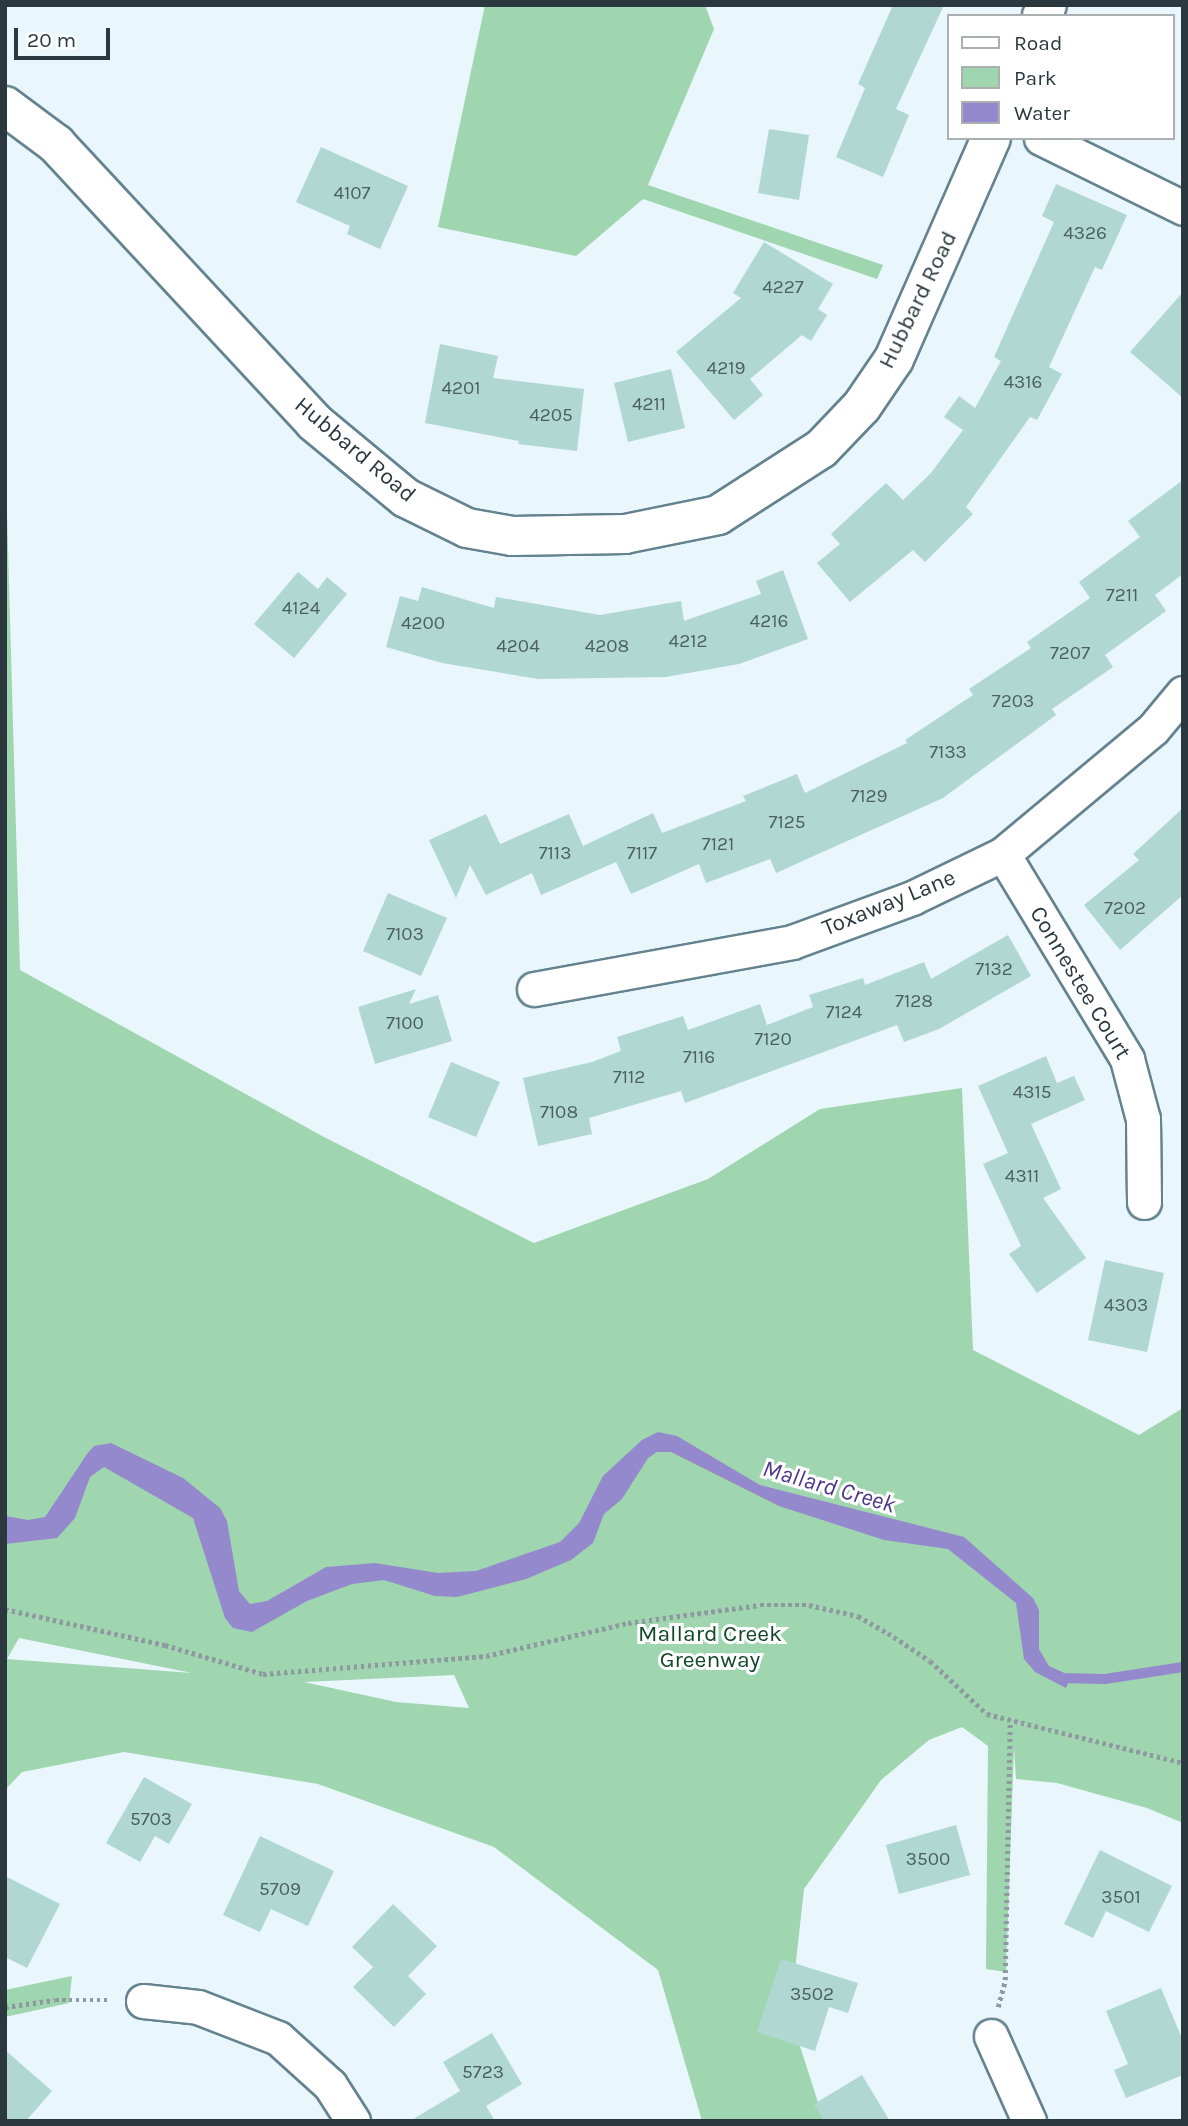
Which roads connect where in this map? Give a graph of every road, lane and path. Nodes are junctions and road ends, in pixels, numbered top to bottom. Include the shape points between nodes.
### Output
1 (5, 106) edge
2 (990, 140) edge
3 (1045, 140) edge
4 (1183, 208) edge
5 (1183, 693) edge
6 (1003, 854) junction
7 (534, 989) dead end
8 (1144, 1202) dead end
9 (5, 1609) edge
10 (1010, 1721) junction
11 (1183, 1763) edge
12 (143, 2001) joint
13 (5, 2007) edge
14 (991, 2036) joint
15 (353, 2121) edge
16 (1029, 2121) edge

1 - 2 main road, Hubbard Road via 56,144 314,422 406,498 467,528 512,536 625,534 718,516 821,449 862,406 894,359
3 - 4 street
5 - 6 street, Toxaway Lane via 1153,729
6 - 7 street, Toxaway Lane via 912,898 792,942
6 - 8 street, Connestee Court via 1128,1059 1143,1119
9 - 10 path via 165,1645 263,1674 486,1656 628,1623 760,1605 809,1605 858,1616 888,1633 930,1661 987,1714
10 - 11 path
10 - 14 path via 1004,1980
12 - 13 path via 55,2000
12 - 15 street via 198,2007 278,2038 330,2085
14 - 16 street

